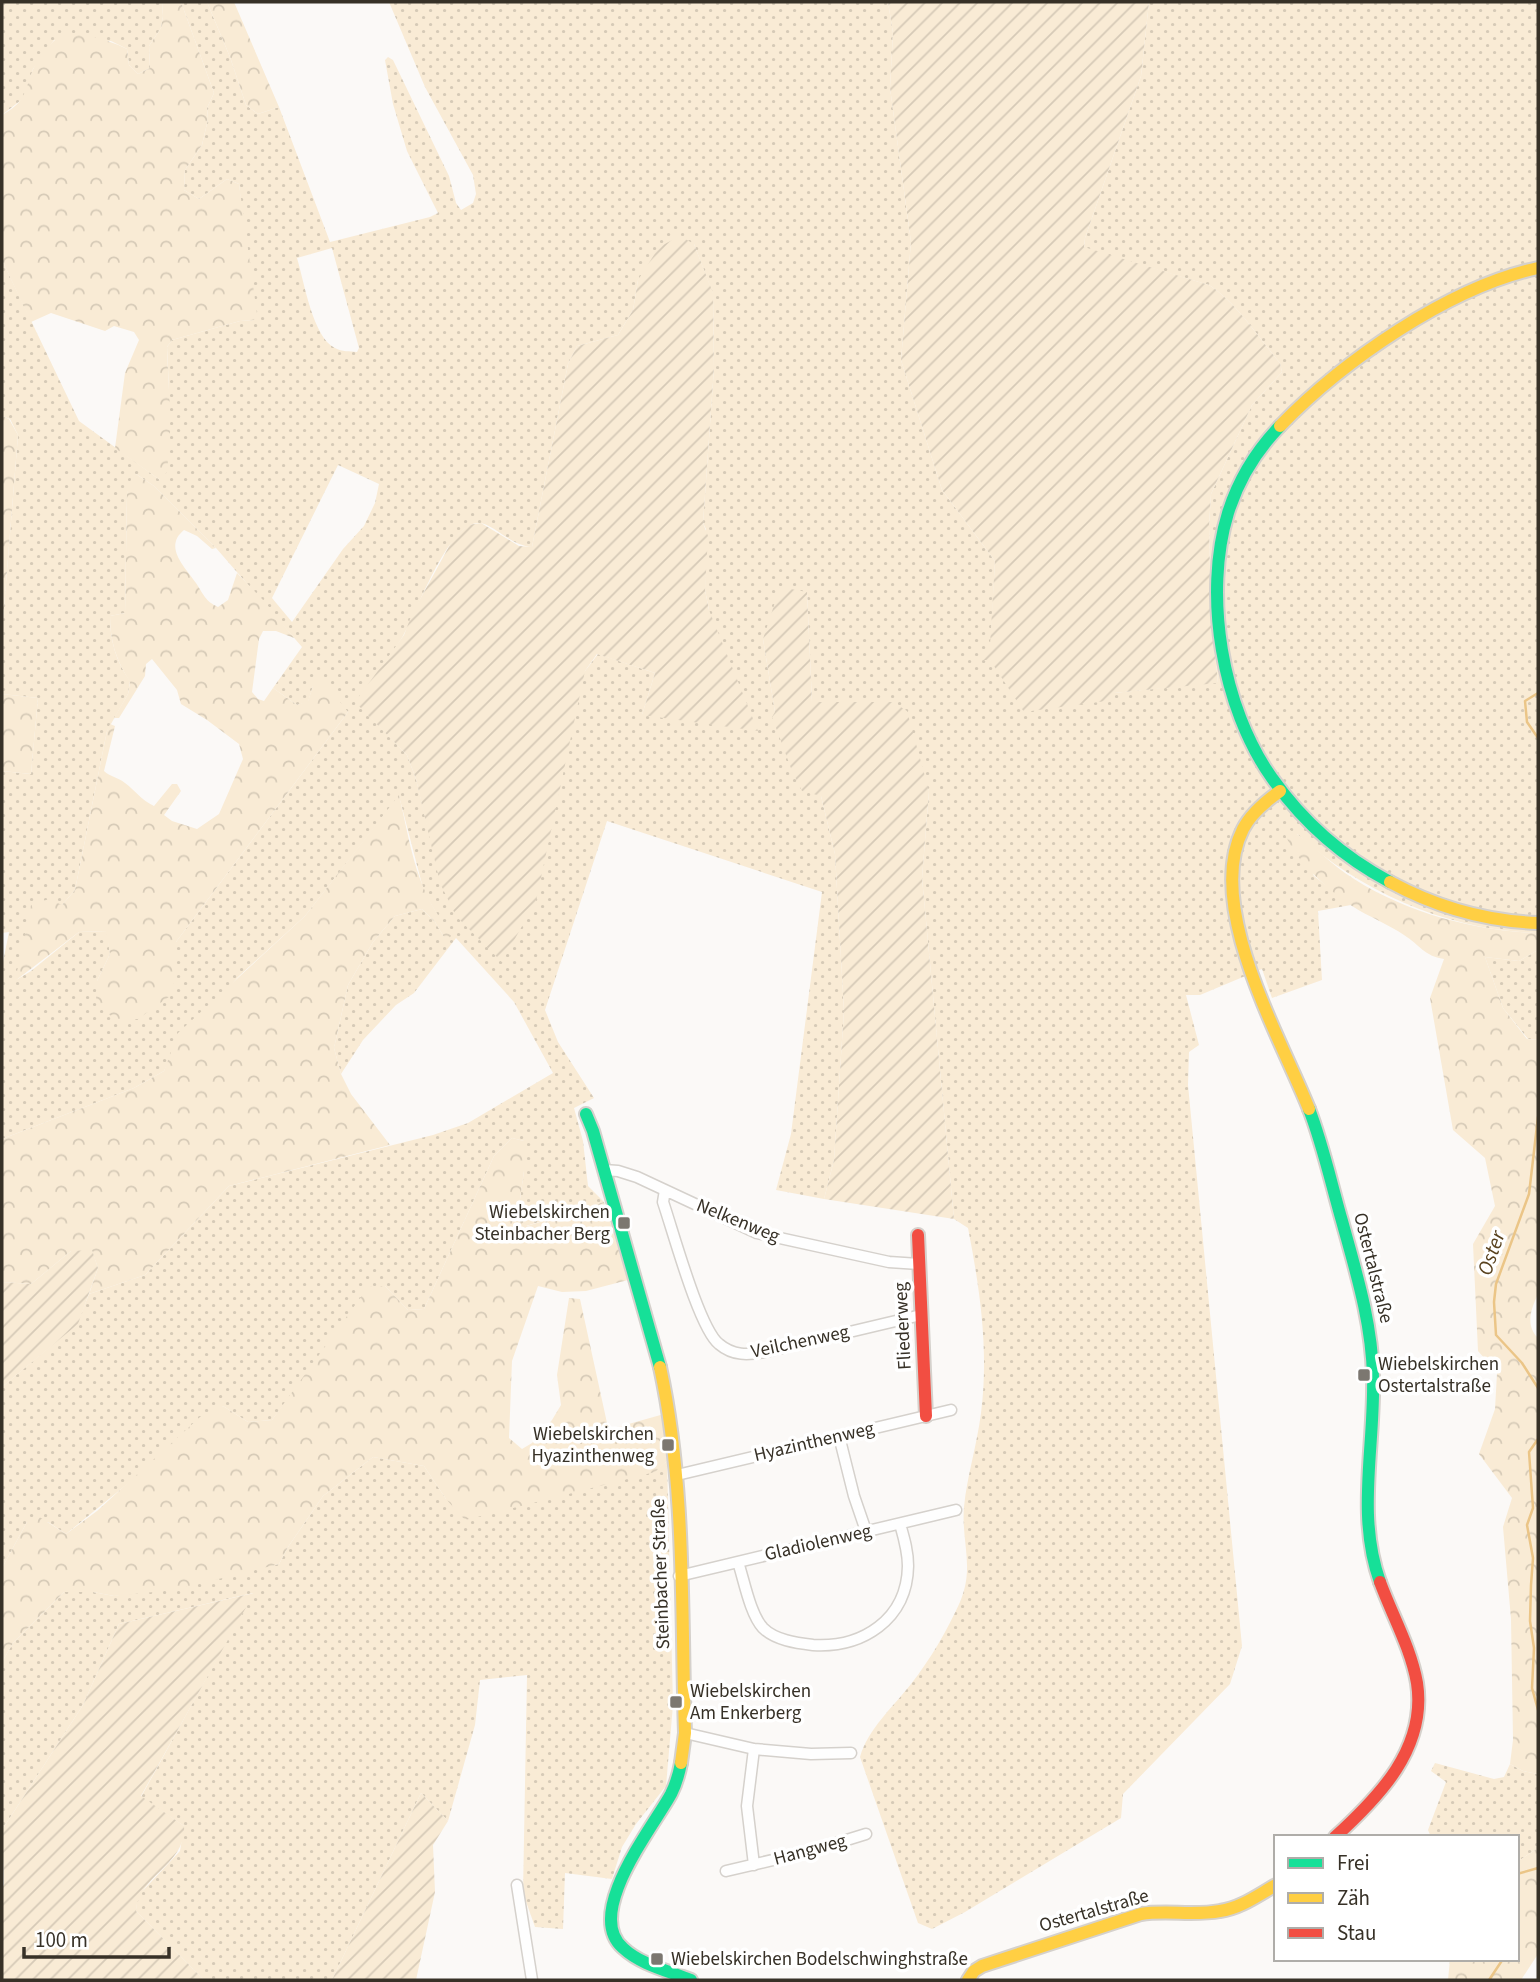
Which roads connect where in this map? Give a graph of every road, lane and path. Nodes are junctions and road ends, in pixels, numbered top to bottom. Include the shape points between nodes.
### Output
1 (1538, 268) edge
2 (1280, 791) junction
3 (1535, 923) edge
4 (586, 1114) dead end
5 (604, 1170) junction
6 (665, 1190) junction
7 (918, 1235) dead end
8 (919, 1264) junction
9 (921, 1315) junction
10 (951, 1409) dead end
11 (926, 1416) junction
12 (839, 1436) junction
13 (677, 1475) junction
14 (956, 1510) dead end
15 (900, 1524) junction
16 (866, 1531) junction
17 (738, 1562) junction
18 (679, 1576) junction
19 (685, 1733) junction
20 (754, 1749) junction
21 (851, 1753) dead end
22 (866, 1834) dead end
23 (1337, 1835) edge
24 (754, 1865) junction
25 (726, 1871) dead end
26 (517, 1885) dead end
27 (1274, 1886) edge
28 (532, 1980) edge
29 (691, 1980) edge
30 (968, 1980) edge

1 - 2 main road via 1460,293 1347,367 1296,408 1261,448 1240,483 1220,552 1220,642 1242,724
2 - 3 main road via 1340,852 1393,885 1452,909
2 - 23 main road, Ostertalstraße via 1265,801 1241,834 1233,863 1234,901 1251,970 1313,1121 1369,1322 1375,1396 1368,1506 1371,1549 1417,1688 1415,1731 1403,1761 1381,1792
4 - 5 main road, Steinbacher Straße
5 - 6 street, Nelkenweg via 637,1177
5 - 13 main road, Steinbacher Straße via 659,1364
6 - 8 street, Nelkenweg via 757,1233 889,1262
6 - 9 street, Veilchenweg via 663,1202 702,1319 713,1338 730,1352 750,1355
7 - 8 main road, Fliederweg
8 - 9 main road, Fliederweg
9 - 11 main road, Fliederweg
10 - 11 street, Hyazinthenweg
11 - 12 street, Hyazinthenweg
12 - 13 street, Hyazinthenweg
12 - 16 street
13 - 18 main road, Steinbacher Straße
14 - 15 street, Gladiolenweg
15 - 16 street, Gladiolenweg
15 - 17 street via 908,1564 899,1604 880,1627 852,1642 800,1644 766,1631 757,1621
16 - 17 street, Gladiolenweg
17 - 18 street, Gladiolenweg
18 - 19 main road, Steinbacher Straße
19 - 20 street
19 - 29 main road, Steinbacher Straße via 673,1790 631,1856 611,1918 620,1945
20 - 21 street
20 - 24 street, Hangweg via 747,1806
22 - 24 street, Hangweg
24 - 25 street, Hangweg
26 - 28 street
27 - 30 main road, Ostertalstraße via 1254,1900 1218,1912 1160,1911 1123,1919 982,1966

